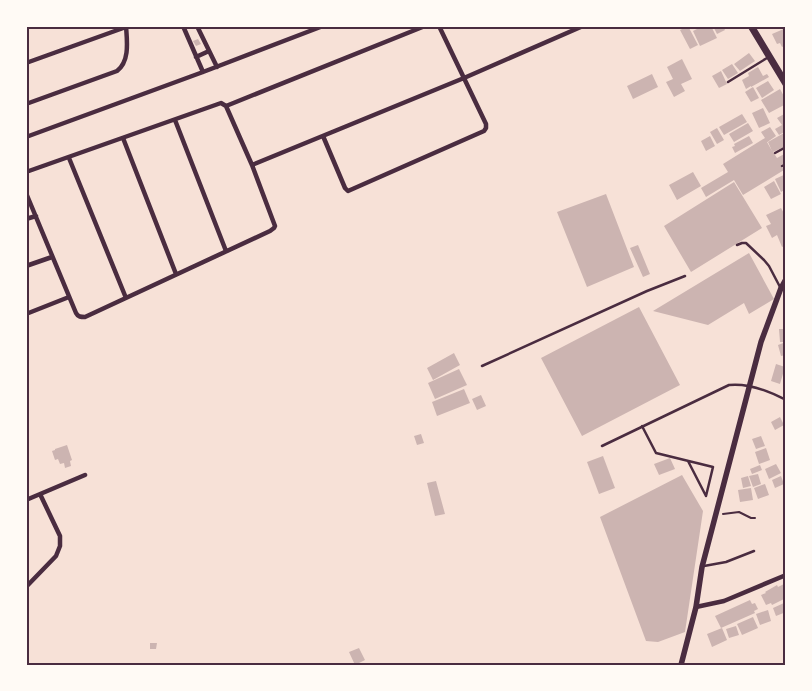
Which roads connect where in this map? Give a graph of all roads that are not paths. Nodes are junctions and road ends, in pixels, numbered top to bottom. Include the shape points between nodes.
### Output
1 (126, 26) edge
2 (184, 26) edge
3 (324, 26) edge
4 (425, 26) edge
5 (439, 26) edge
6 (583, 26) edge
7 (198, 28) edge
8 (755, 28) edge
9 (187, 36) junction
10 (209, 51) junction
11 (196, 56) junction
12 (769, 57) junction
13 (26, 62) edge
14 (217, 67) junction
15 (202, 72) junction
16 (464, 78) junction
17 (728, 82) dead end
18 (786, 84) edge
19 (26, 104) edge
20 (226, 106) junction
21 (175, 120) junction
22 (26, 136) edge
23 (323, 136) junction
24 (123, 138) junction
25 (786, 147) edge
26 (775, 153) dead end
27 (69, 158) junction
28 (252, 165) junction
29 (26, 172) edge
30 (26, 193) edge
31 (36, 216) junction
32 (26, 219) edge
33 (737, 245) dead end
34 (226, 251) junction
35 (52, 257) junction
36 (26, 266) edge
37 (176, 274) junction
38 (685, 276) dead end
39 (786, 279) edge
40 (781, 288) junction
41 (69, 297) junction
42 (126, 298) junction
43 (26, 314) edge
44 (482, 366) dead end
45 (750, 387) junction
46 (786, 400) edge
47 (642, 426) junction
48 (602, 446) dead end
49 (688, 461) junction
50 (85, 475) dead end
51 (40, 494) junction
52 (26, 500) edge
53 (754, 551) dead end
54 (702, 567) junction
55 (786, 575) edge
56 (26, 587) edge
57 (696, 607) junction
58 (681, 665) edge

1 - 13 street
1 - 19 street via 124,64 117,71
2 - 9 street
3 - 14 street
4 - 20 street
5 - 16 street
6 - 16 street
7 - 9 street
7 - 10 street
8 - 12 main road
9 - 11 street
10 - 11 street
10 - 14 street
11 - 15 street
12 - 17 lane
12 - 18 main road
14 - 15 street
15 - 22 street
16 - 23 street
16 - 23 street via 486,124 484,131 350,190 345,188
20 - 21 street via 220,103
20 - 28 street
21 - 24 street
21 - 34 street
23 - 28 street
24 - 27 street
24 - 37 street
25 - 26 lane
27 - 29 street
27 - 42 street
28 - 34 street via 276,226
30 - 31 street
31 - 32 street
31 - 35 street
33 - 40 lane via 746,243 764,260
34 - 37 street
35 - 36 street
35 - 41 street
37 - 42 street
38 - 44 lane
39 - 40 street
40 - 45 street via 760,342
41 - 42 street via 78,316 83,317
41 - 43 street
45 - 46 lane
45 - 47 lane via 729,385
45 - 54 street
47 - 48 lane
47 - 49 lane via 656,452
49 - 49 lane via 713,468 706,496 701,487
50 - 51 street
51 - 52 street
51 - 56 street via 60,536 60,546 56,556
53 - 54 lane
54 - 57 street
55 - 57 street via 724,601
57 - 58 street

